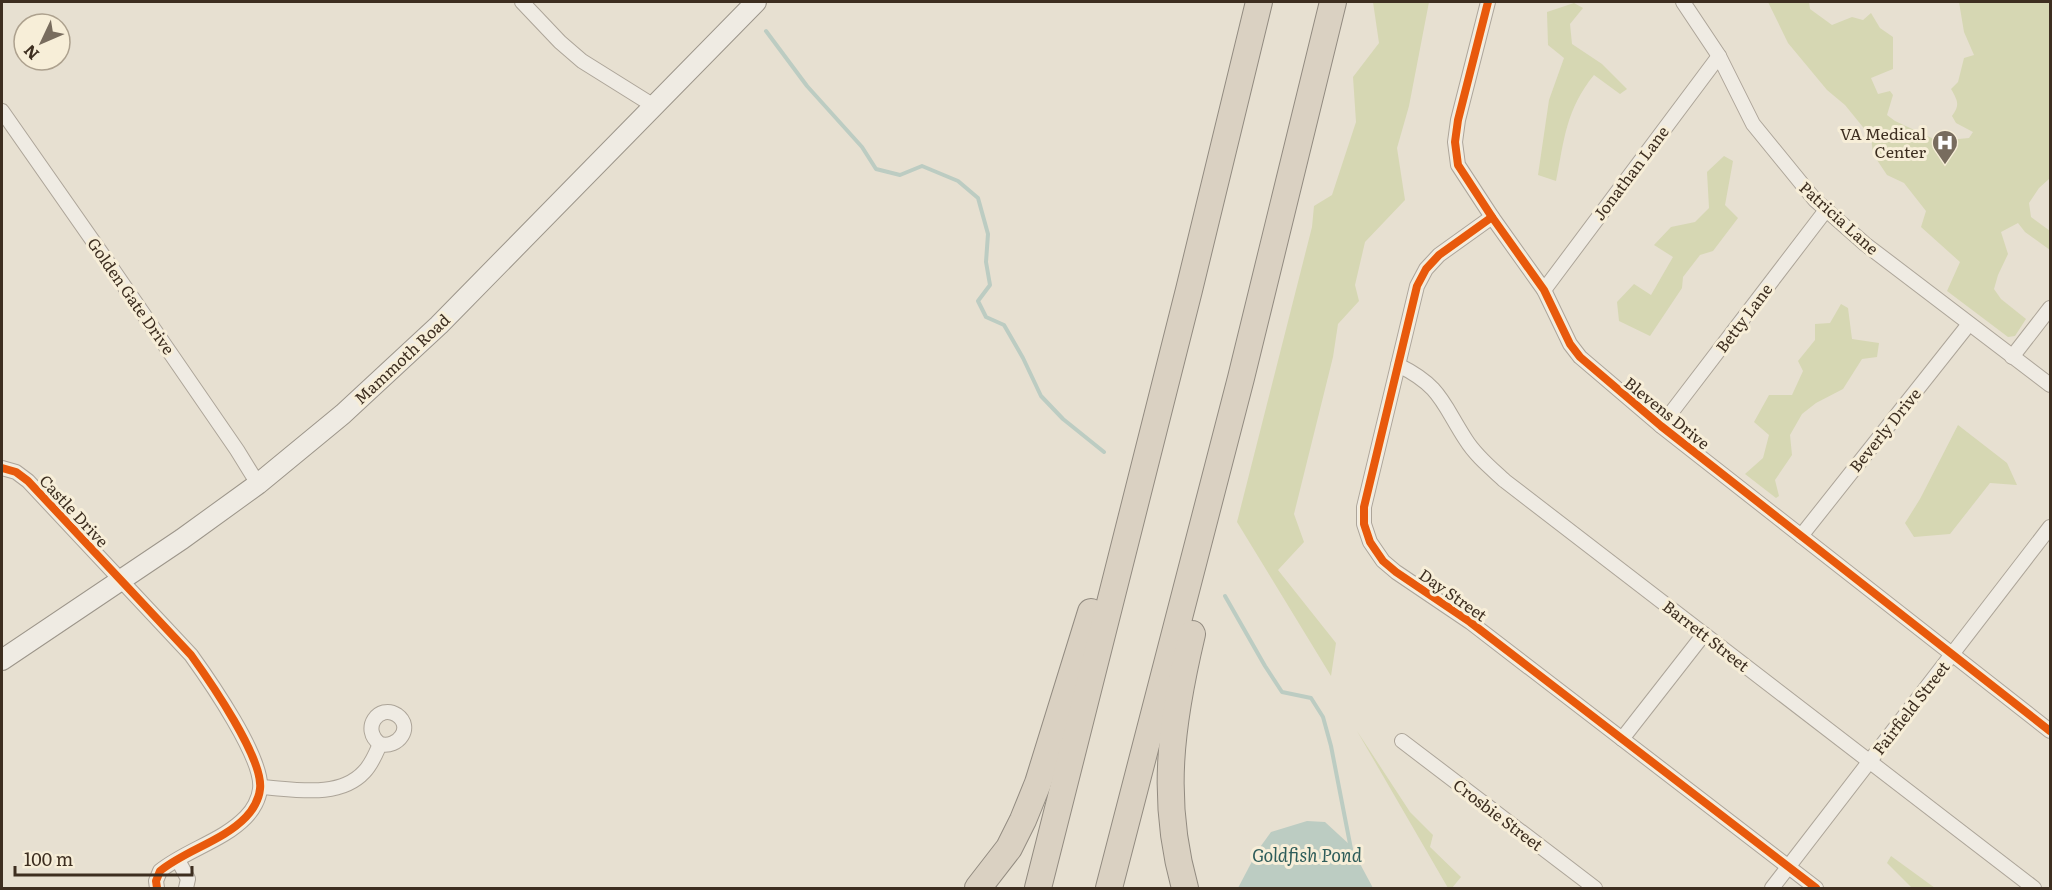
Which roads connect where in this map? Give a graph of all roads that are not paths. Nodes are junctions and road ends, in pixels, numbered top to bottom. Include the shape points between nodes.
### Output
1 (522, 2) edge
2 (756, 2) edge
3 (1259, 2) edge
4 (1333, 2) edge
5 (1488, 2) edge
6 (1683, 2) edge
7 (1719, 56) junction
8 (654, 106) junction
9 (2, 111) edge
10 (1826, 210) junction
11 (1492, 217) junction
12 (1544, 290) junction
13 (2050, 308) edge
14 (1969, 324) junction
15 (2012, 357) junction
16 (1398, 365) junction
17 (1241, 378) junction
18 (2050, 385) edge
19 (1661, 426) junction
20 (2, 468) edge
21 (258, 484) junction
22 (1134, 507) junction
23 (2050, 527) edge
24 (1801, 536) junction
25 (120, 581) junction
26 (1704, 634) junction
27 (1952, 655) junction
28 (2, 660) edge
29 (2050, 729) edge
30 (1622, 739) junction
31 (1402, 741) dead end
32 (381, 744) dead end
33 (1869, 762) junction
34 (261, 787) junction
35 (178, 860) junction
36 (1788, 867) junction
37 (158, 888) edge
38 (186, 888) edge
39 (978, 888) edge
40 (1038, 888) edge
41 (1109, 888) edge
42 (1185, 888) edge
43 (1594, 888) edge
44 (1772, 888) edge
45 (1816, 888) edge
46 (2034, 888) edge

1 - 8 street via 582,61
2 - 8 main road, Mammoth Road
3 - 22 highway
4 - 17 highway
5 - 11 street, Blevens Drive via 1458,120 1455,148 1462,174
6 - 7 street, Patricia Lane
7 - 10 street, Patricia Lane via 1753,124
7 - 12 street, Jonathan Lane
8 - 21 main road, Mammoth Road via 439,325 343,414
9 - 21 street, Golden Gate Drive
10 - 14 street, Patricia Lane
10 - 19 street, Betty Lane
11 - 12 street, Blevens Drive
11 - 16 street, Day Street via 1426,268 1417,286
12 - 19 street, Blevens Drive via 1580,357
13 - 15 street
14 - 15 street, Patricia Lane
14 - 24 street, Beverly Drive
15 - 18 street, Patricia Lane
16 - 26 street, Barrett Street via 1415,373 1437,392 1467,441 1505,481
16 - 30 street, Day Street via 1364,507 1370,542 1396,572 1470,622
17 - 41 highway
17 - 42 highway via 1227,488 1171,741 1170,808
19 - 24 street, Blevens Drive
20 - 25 street, Castle Drive via 28,481
21 - 25 main road, Mammoth Road
22 - 39 highway via 1105,568 1023,820 1010,848
22 - 40 highway
23 - 27 street, Fairfield Street
24 - 27 street, Blevens Drive
25 - 28 main road, Mammoth Road
25 - 34 street, Castle Drive via 169,630 212,684 252,755
26 - 30 street
26 - 33 street, Barrett Street
27 - 29 street, Blevens Drive
27 - 33 street, Fairfield Street
30 - 36 street, Day Street
31 - 43 street, Crosbie Street
32 - 34 street via 372,763 347,784 312,791
33 - 36 street, Fairfield Street
33 - 46 street, Barrett Street
34 - 35 street via 246,817
35 - 37 street via 160,871
35 - 38 street via 188,879
36 - 44 street, Fairfield Street
36 - 45 street, Day Street

